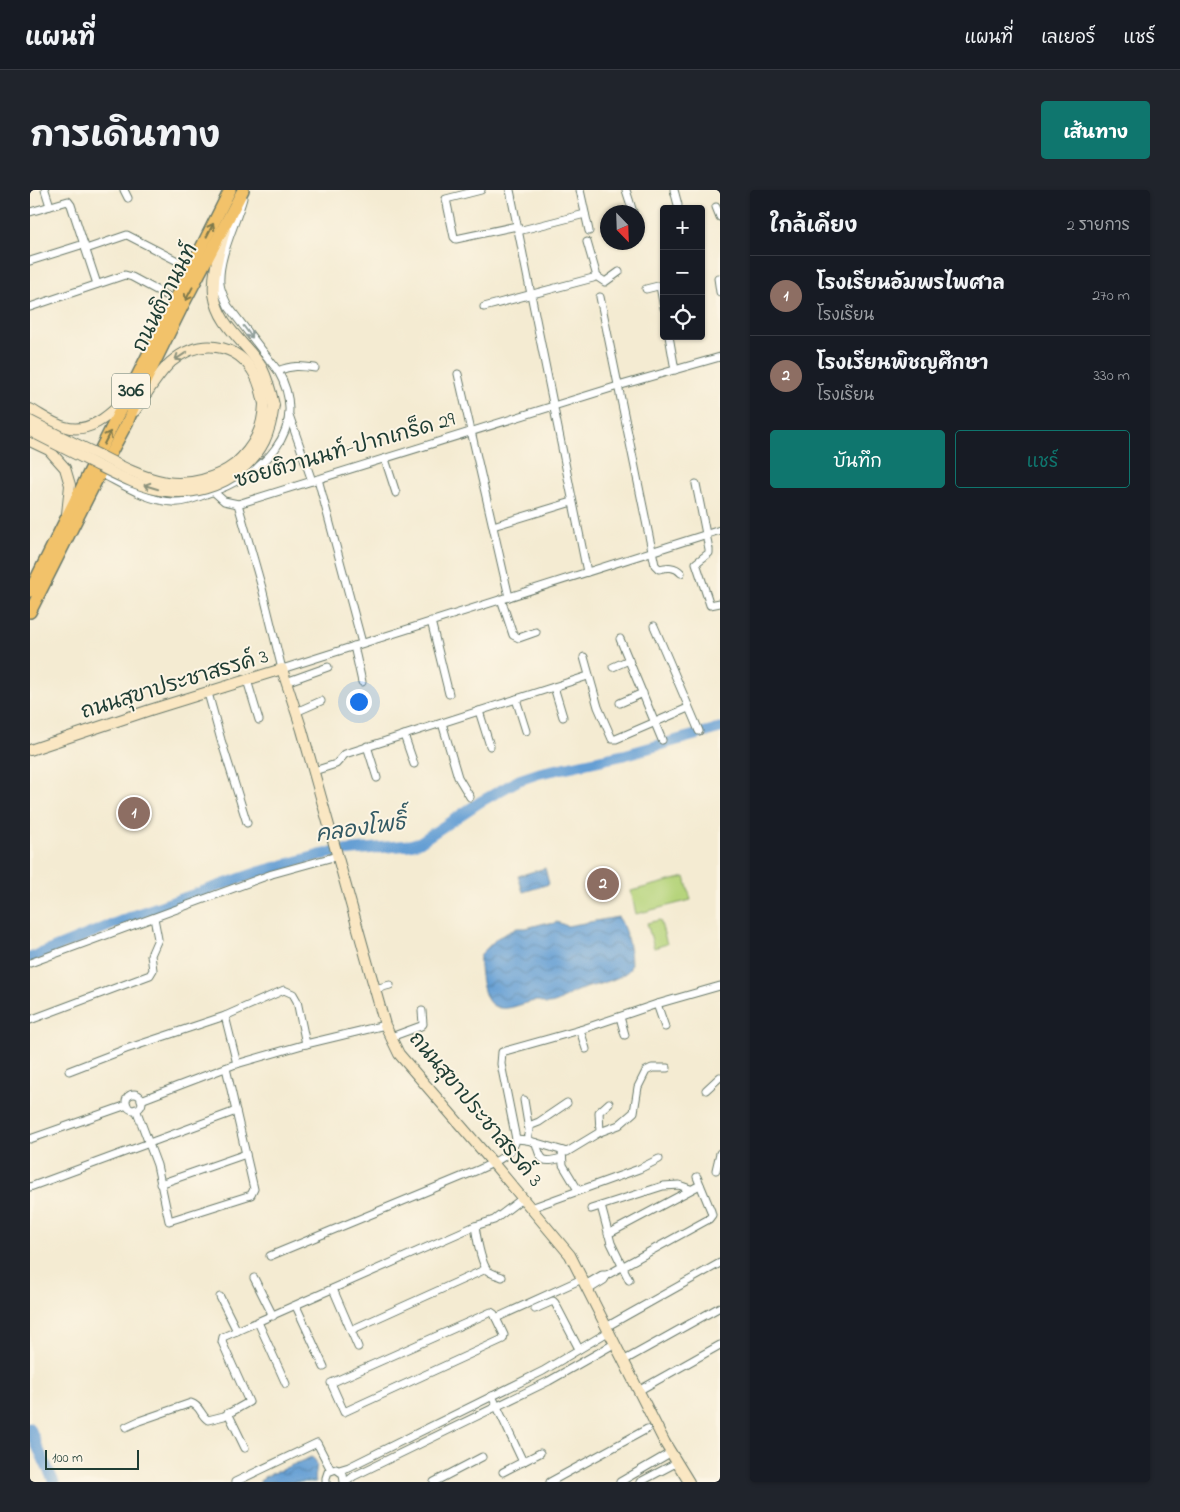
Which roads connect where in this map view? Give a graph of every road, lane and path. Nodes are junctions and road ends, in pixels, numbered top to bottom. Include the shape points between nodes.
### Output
1 (46, 190) edge
2 (124, 190) edge
3 (230, 190) edge
4 (244, 190) edge
5 (481, 190) edge
6 (510, 190) edge
7 (580, 190) edge
8 (626, 190) edge
9 (674, 190) edge
10 (128, 198) dead end
11 (631, 205) edge
12 (678, 205) dead end
13 (50, 206) junction
14 (716, 207) dead end
15 (30, 212) edge
16 (585, 214) junction
17 (720, 217) edge
18 (227, 219) junction
19 (518, 228) junction
20 (589, 231) dead end
21 (587, 242) dead end
22 (85, 246) junction
23 (30, 261) edge
24 (191, 268) junction
25 (619, 272) dead end
26 (596, 276) junction
27 (718, 278) dead end
28 (97, 284) junction
29 (660, 286) edge
30 (646, 289) dead end
31 (720, 292) edge
32 (530, 294) junction
33 (600, 297) dead end
34 (174, 300) junction
35 (30, 307) edge
36 (484, 307) dead end
37 (670, 340) edge
38 (720, 357) edge
39 (315, 368) dead end
40 (675, 370) junction
41 (278, 371) junction
42 (458, 374) dead end
43 (618, 386) junction
44 (128, 397) junction
45 (269, 405) junction
46 (553, 406) junction
47 (30, 410) edge
48 (288, 412) junction
49 (30, 421) edge
50 (126, 423) junction
51 (66, 427) junction
52 (30, 431) edge
53 (472, 432) junction
54 (30, 441) edge
55 (43, 448) junction
56 (385, 459) junction
57 (100, 473) junction
58 (315, 480) junction
59 (696, 484) dead end
60 (214, 492) junction
61 (396, 493) dead end
62 (572, 502) junction
63 (238, 504) junction
64 (66, 520) junction
65 (493, 526) junction
66 (720, 530) edge
67 (706, 535) junction
68 (652, 552) junction
69 (587, 572) junction
70 (681, 573) dead end
71 (30, 591) edge
72 (509, 597) junction
73 (501, 599) junction
74 (720, 603) edge
75 (30, 612) edge
76 (431, 622) junction
77 (654, 626) dead end
78 (536, 632) dead end
79 (620, 639) dead end
80 (358, 645) junction
81 (584, 657) dead end
82 (628, 660) junction
83 (328, 667) dead end
84 (613, 667) dead end
85 (282, 669) junction
86 (588, 676) junction
87 (247, 680) junction
88 (286, 682) junction
89 (362, 682) dead end
90 (554, 687) junction
91 (208, 693) junction
92 (643, 693) junction
93 (449, 694) dead end
94 (516, 699) junction
95 (321, 701) dead end
96 (620, 703) dead end
97 (688, 708) junction
98 (479, 711) junction
99 (296, 712) junction
100 (563, 716) dead end
101 (258, 720) dead end
102 (654, 722) junction
103 (442, 723) junction
104 (526, 731) dead end
105 (698, 731) dead end
106 (404, 735) junction
107 (662, 740) dead end
108 (367, 746) junction
109 (490, 746) dead end
110 (30, 750) edge
111 (414, 764) dead end
112 (314, 771) junction
113 (378, 778) dead end
114 (470, 797) dead end
115 (247, 823) dead end
116 (337, 853) junction
117 (154, 918) junction
118 (30, 963) edge
119 (390, 985) dead end
120 (720, 986) edge
121 (375, 989) junction
122 (657, 1004) junction
123 (422, 1011) dead end
124 (225, 1016) junction
125 (620, 1017) junction
126 (30, 1020) edge
127 (385, 1024) junction
128 (665, 1027) dead end
129 (580, 1030) junction
130 (625, 1034) dead end
131 (391, 1037) junction
132 (306, 1044) junction
133 (586, 1049) dead end
134 (237, 1064) junction
135 (226, 1068) junction
136 (667, 1068) dead end
137 (69, 1071) dead end
138 (720, 1077) edge
139 (706, 1090) dead end
140 (141, 1100) junction
141 (524, 1100) dead end
142 (568, 1103) dead end
143 (609, 1103) dead end
144 (127, 1104) junction
145 (136, 1109) junction
146 (236, 1111) junction
147 (529, 1126) junction
148 (600, 1132) junction
149 (30, 1139) edge
150 (516, 1139) junction
151 (527, 1140) junction
152 (536, 1143) junction
153 (149, 1144) junction
154 (246, 1154) junction
155 (562, 1155) junction
156 (719, 1156) edge
157 (659, 1159) dead end
158 (493, 1163) junction
159 (716, 1170) dead end
160 (160, 1184) junction
161 (30, 1187) edge
162 (690, 1189) junction
163 (578, 1190) junction
164 (523, 1198) junction
165 (601, 1206) junction
166 (531, 1208) junction
167 (591, 1209) dead end
168 (475, 1226) junction
169 (608, 1234) junction
170 (270, 1256) dead end
171 (720, 1263) edge
172 (621, 1267) junction
173 (486, 1269) junction
174 (502, 1277) dead end
175 (254, 1278) dead end
176 (628, 1280) dead end
177 (585, 1285) junction
178 (333, 1289) junction
179 (220, 1297) dead end
180 (296, 1306) junction
181 (720, 1307) edge
182 (535, 1309) dead end
183 (273, 1316) junction
184 (496, 1318) junction
185 (258, 1322) junction
186 (607, 1329) junction
187 (351, 1330) junction
188 (237, 1331) junction
189 (614, 1344) junction
190 (720, 1345) edge
191 (358, 1347) dead end
192 (578, 1349) junction
193 (623, 1361) junction
194 (324, 1367) dead end
195 (543, 1370) junction
196 (549, 1381) junction
197 (286, 1384) dead end
198 (638, 1391) junction
199 (492, 1396) junction
200 (498, 1407) junction
201 (228, 1413) junction
202 (126, 1427) dead end
203 (647, 1429) dead end
204 (245, 1448) dead end
205 (540, 1453) dead end
206 (670, 1453) junction
207 (482, 1456) dead end
208 (524, 1462) junction
209 (676, 1463) junction
210 (335, 1470) junction
211 (503, 1472) dead end
212 (249, 1479) edge
213 (444, 1479) edge
214 (235, 1482) edge
215 (326, 1482) edge
216 (345, 1482) edge
217 (434, 1482) edge
218 (550, 1482) edge
219 (620, 1482) edge
220 (640, 1482) edge
221 (689, 1482) edge

1 - 13 street
2 - 10 street
24 -> 3 main road, ถนนติวานนท์ / 306
4 - 18 main road, ถนนติวานนท์ / 306
4 -> 41 street, ซอยติวานนท์-ปากเกร็ด 29 via 225,252 220,284 228,306
5 - 19 street via 446,199 454,237
6 - 19 street
7 - 16 street
8 - 11 street
9 - 12 street
13 - 15 street
13 - 22 street via 68,201
14 - 17 street
16 - 19 street
16 - 20 street
18 - 45 main road via 215,276 216,302 230,331 262,368 270,386
18 -> 50 main road, ถนนติวานนท์ / 306
19 - 32 street
21 - 26 street
22 - 23 street
22 - 24 street via 127,235
22 - 28 street
24 - 34 main road, ถนนติวานนท์ / 306
25 - 26 street via 605,282
26 - 32 street
27 - 31 street
28 - 34 street via 129,275
28 - 35 street
29 - 30 street
32 - 36 street
32 - 46 street
33 - 43 street
34 - 44 main road, ถนนติวานนท์ / 306
37 - 40 street
38 - 40 street, ซอยติวานนท์-ปากเกร็ด 29
39 - 41 street via 297,365
40 - 43 street, ซอยติวานนท์-ปากเกร็ด 29
41 - 48 street, ซอยติวานนท์-ปากเกร็ด 29 via 286,388
42 - 53 street
43 - 46 street, ซอยติวานนท์-ปากเกร็ด 29
43 - 68 street
44 - 51 main road via 92,425
64 -> 44 main road, ถนนติวานนท์ / 306
45 - 49 main road, bridge via 254,444 244,456 219,474 185,483 166,482 130,471
45 -> 50 main road via 246,362 228,349 207,346 187,351 172,362
45 -> 52 main road, bridge via 270,432 250,463 224,482 187,492 164,491 126,479
46 - 53 street, ซอยติวานนท์-ปากเกร็ด 29
46 - 62 street
47 - 51 main road
48 - 58 street
48 - 60 street, ซอยติวานนท์-ปากเกร็ด 29 via 282,438 262,464 253,473
50 - 57 main road, ถนนติวานนท์ / 306
51 - 55 main road via 67,443 59,448
53 - 56 street, ซอยติวานนท์-ปากเกร็ด 29
53 - 65 street
54 - 55 main road
55 - 64 main road via 49,450 65,468 70,485
56 - 58 street, ซอยติวานนท์-ปากเกร็ด 29
56 - 61 street
57 - 60 street via 159,502 176,503
57 - 75 main road, ถนนติวานนท์ / 306
58 - 63 street, ซอยติวานนท์-ปากเกร็ด 29
58 - 80 street
59 - 67 street
60 - 63 street, ซอยติวานนท์-ปากเกร็ด 29 via 224,501
62 - 65 street
62 - 69 street
63 - 85 street
64 - 71 main road, ถนนติวานนท์ / 306
65 - 72 street
66 - 67 street
67 - 68 street
67 - 74 street via 709,553 696,563 710,605
68 - 69 street
68 - 70 street via 657,568 671,567
69 - 72 street
72 - 73 street
73 - 76 street
73 - 78 street via 512,635 519,638
76 - 80 street
76 - 93 street
77 - 97 street
79 - 82 street
80 - 85 street
80 - 89 street
81 - 86 street
82 - 84 street
82 - 92 street
83 - 88 street
85 - 87 main road, ถนนสุขาประชาสรรค์ 3
85 - 88 main road, ถนนสุขาประชาสรรค์ 3
86 - 90 street
86 - 102 street via 612,739
87 - 91 main road, ถนนสุขาประชาสรรค์ 3
87 - 101 street
88 - 99 main road, ถนนสุขาประชาสรรค์ 3
90 - 94 street
90 - 100 street
91 - 110 main road, ถนนสุขาประชาสรรค์ 3
91 - 115 street
92 - 96 street
92 - 102 street
94 - 98 street
94 - 104 street
95 - 99 street
97 - 102 street
97 - 105 street
98 - 103 street
98 - 109 street
99 - 112 main road, ถนนสุขาประชาสรรค์ 3
102 - 107 street
103 - 106 street
103 - 114 street via 456,772
106 - 108 street
106 - 111 street
108 - 112 street via 343,754 336,764
108 - 113 street
112 - 116 main road, ถนนสุขาประชาสรรค์ 3
116 - 117 street
116 - 121 main road, ถนนสุขาประชาสรรค์ 3
117 - 118 street
117 - 126 street via 158,939 151,955 153,970 150,975
119 - 121 street
120 - 122 street
121 - 127 main road, ถนนสุขาประชาสรรค์ 3
122 - 125 street
122 - 128 street
123 - 131 street via 421,1026
124 - 132 street via 284,990 293,994 297,1001
124 - 134 street
124 - 137 street
125 - 129 street
125 - 130 street
127 - 131 main road, ถนนสุขาประชาสรรค์ 3
127 - 132 street
129 - 133 street
129 - 150 street via 502,1052 501,1064
131 - 158 main road, ถนนสุขาประชาสรรค์ 3 via 399,1054
132 - 134 street
134 - 135 street
135 - 140 street
135 - 146 street
136 - 148 street via 646,1071 638,1087 634,1112 619,1125
138 - 139 street
140 - 144 street via 132,1095
140 - 145 street via 141,1106
141 - 147 street
142 - 147 street
143 - 148 street via 600,1112
144 - 145 street via 130,1109
144 - 149 street
145 - 153 street
146 - 153 street
146 - 154 street
147 - 151 street
148 - 155 street
150 - 151 street
150 - 158 street via 513,1148
151 - 152 street
152 - 155 street
152 - 155 street via 544,1160
153 - 160 street
153 - 161 street
154 - 160 street
154 - 160 street via 254,1190 250,1195 169,1221
155 - 163 street via 563,1165
156 - 159 street
157 - 163 street
158 - 164 main road, ถนนสุขาประชาสรรค์ 3
158 - 170 street
162 - 165 street via 679,1185 663,1186
162 - 169 street
162 - 172 street via 698,1181 711,1211 709,1219
163 - 166 street
164 - 166 main road, ถนนสุขาประชาสรรค์ 3
164 - 168 street via 494,1220
165 - 167 street
165 - 169 street
166 - 177 main road, ถนนสุขาประชาสรรค์ 3 via 570,1255
168 - 173 street
168 - 178 street
169 - 172 street
171 - 186 street
172 - 176 street
172 - 177 street
173 - 174 street
173 - 187 street
175 - 183 street
177 - 184 street
177 - 186 main road, ถนนสุขาประชาสรรค์ 3
178 - 180 street
178 - 187 street
179 - 188 street
180 - 183 street
180 - 194 street
181 - 193 street
182 - 192 street via 555,1302
183 - 185 street
184 - 184 street via 504,1335 501,1340 343,1411 331,1383 489,1312 493,1312
185 - 188 street
185 - 197 street
186 - 189 main road, ถนนสุขาประชาสรรค์ 3
186 - 192 street
187 - 191 street
188 - 201 street via 222,1337 222,1340 249,1402
189 - 193 main road, ถนนสุขาประชาสรรค์ 3
189 - 196 street
190 - 198 street
192 - 195 street
193 - 198 main road, ถนนสุขาประชาสรรค์ 3
195 - 196 street
195 - 199 street
196 - 200 street
198 - 206 main road, ถนนสุขาประชาสรรค์ 3
199 - 200 street
199 - 210 street via 350,1467
200 - 208 street
200 - 216 street
201 - 202 street via 208,1420 198,1406 191,1403
201 - 204 street
203 - 218 street
205 - 208 street
206 - 209 main road, ถนนสุขาประชาสรรค์ 3
206 - 219 street
207 - 213 street
208 - 211 street
209 - 220 street
209 - 221 main road, ถนนสุขาประชาสรรค์ 3
210 - 212 street via 317,1443
210 - 215 street via 327,1475
210 - 216 street via 345,1476
212 - 214 street
213 - 217 street

